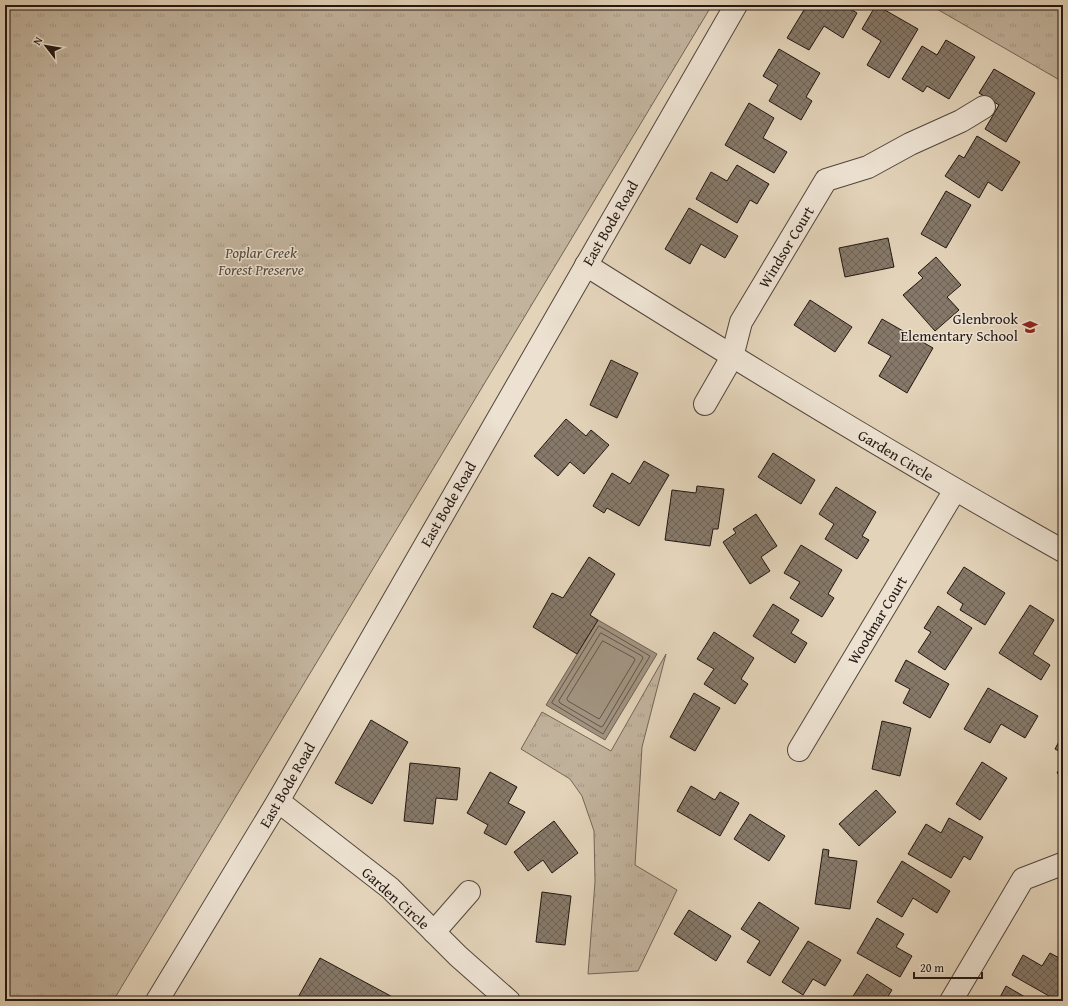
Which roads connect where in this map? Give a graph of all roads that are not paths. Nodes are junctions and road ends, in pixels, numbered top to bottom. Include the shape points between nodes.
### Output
1 (736, 5) edge
2 (984, 107) dead end
3 (586, 265) junction
4 (732, 356) junction
5 (705, 404) dead end
6 (955, 490) junction
7 (1063, 551) edge
8 (799, 750) dead end
9 (278, 801) junction
10 (1062, 864) edge
11 (469, 892) dead end
12 (434, 932) junction
13 (157, 1001) edge
14 (509, 1001) edge
15 (951, 1001) edge

1 - 3 street, East Bode Road
2 - 4 street, Windsor Court via 868,167 826,180 741,322
3 - 4 street, Garden Circle
3 - 9 street, East Bode Road
4 - 5 street
4 - 6 street, Garden Circle
6 - 7 street, Garden Circle
6 - 8 street, Woodmar Court
9 - 12 street, Garden Circle via 390,888
9 - 13 street, East Bode Road
10 - 15 street via 1023,879
11 - 12 street
12 - 14 street, Garden Circle

